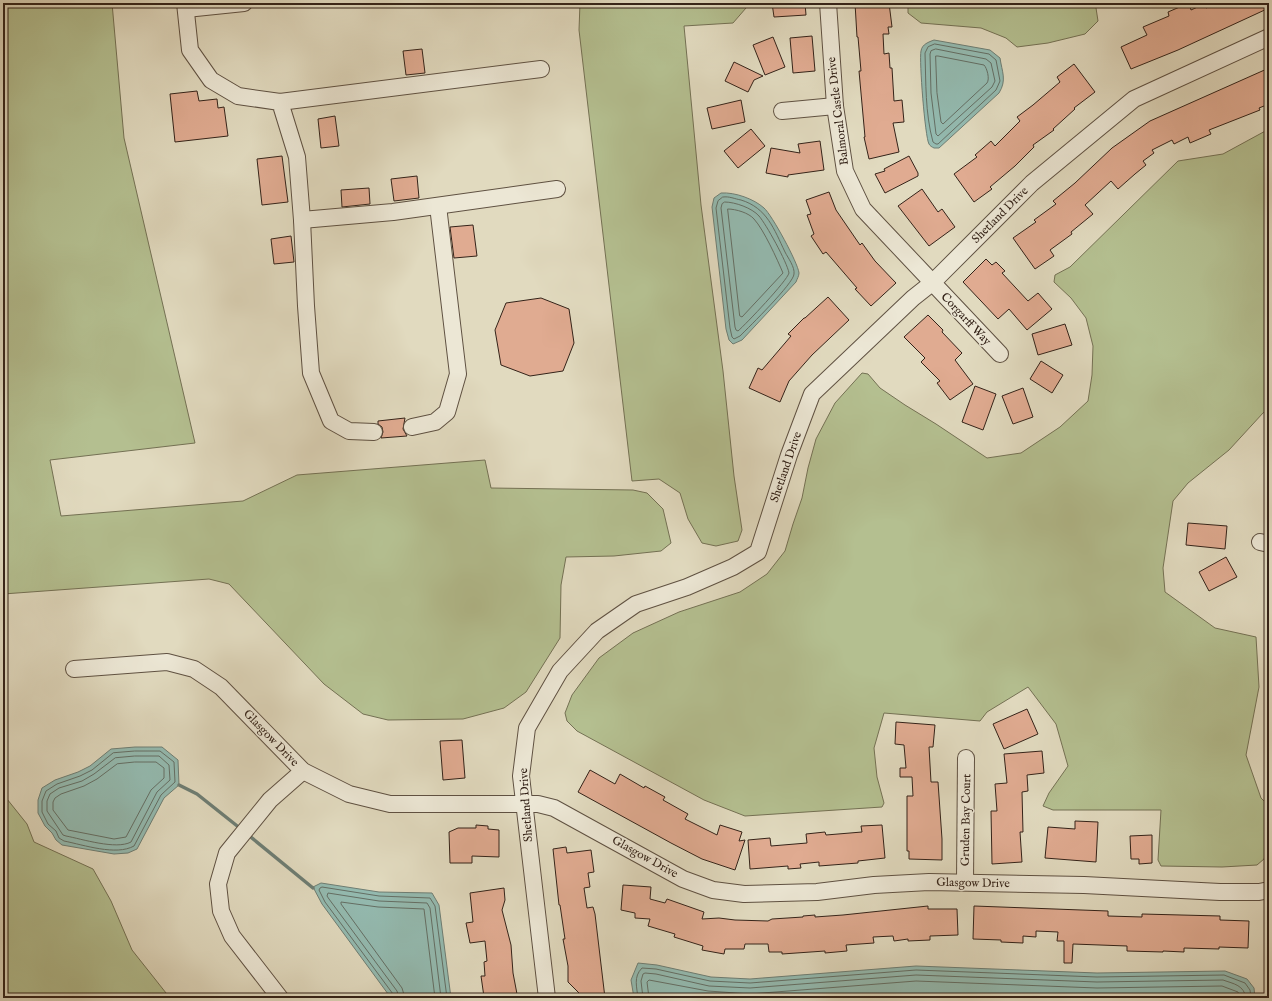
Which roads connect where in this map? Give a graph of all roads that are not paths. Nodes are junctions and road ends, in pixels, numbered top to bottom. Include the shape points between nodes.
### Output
1 (244, 3) edge
2 (828, 3) edge
3 (186, 6) edge
4 (1269, 37) edge
5 (541, 69) dead end
6 (280, 102) junction
7 (835, 106) junction
8 (782, 111) dead end
9 (557, 190) dead end
10 (438, 206) junction
11 (302, 220) junction
12 (932, 283) junction
13 (1000, 354) dead end
14 (412, 428) dead end
15 (374, 432) dead end
16 (74, 669) dead end
17 (966, 758) dead end
18 (302, 771) junction
19 (523, 804) junction
20 (965, 882) junction
21 (1269, 890) edge
22 (280, 998) edge
23 (547, 998) edge

1 - 3 street
2 - 7 street, Balmoral Castle Drive
3 - 6 street via 190,50 211,80 238,96
4 - 12 street, Shetland Drive via 1134,99 1032,183
5 - 6 street
6 - 11 street via 297,157
7 - 8 street
7 - 12 street, Balmoral Castle Drive via 845,171 863,209
9 - 10 street
10 - 11 street
10 - 14 street via 458,374 448,412 435,422
11 - 15 street via 311,373 331,421 349,431
12 - 13 street, Corgarff Way
12 - 19 street, Shetland Drive via 812,394 789,455 758,552 733,567 688,587 636,604 597,631 560,672 527,728 521,776
16 - 18 street, Glasgow Drive via 167,662 194,669 221,687
17 - 20 street, Gruden Bay Court
18 - 19 street, Glasgow Drive via 349,794 390,804
18 - 22 street via 270,800 227,853 218,884 221,911 232,936
19 - 20 street, Glasgow Drive via 554,808 683,878 713,890 744,894 817,892 929,882
19 - 23 street, Shetland Drive
20 - 21 street, Glasgow Drive via 1220,892

